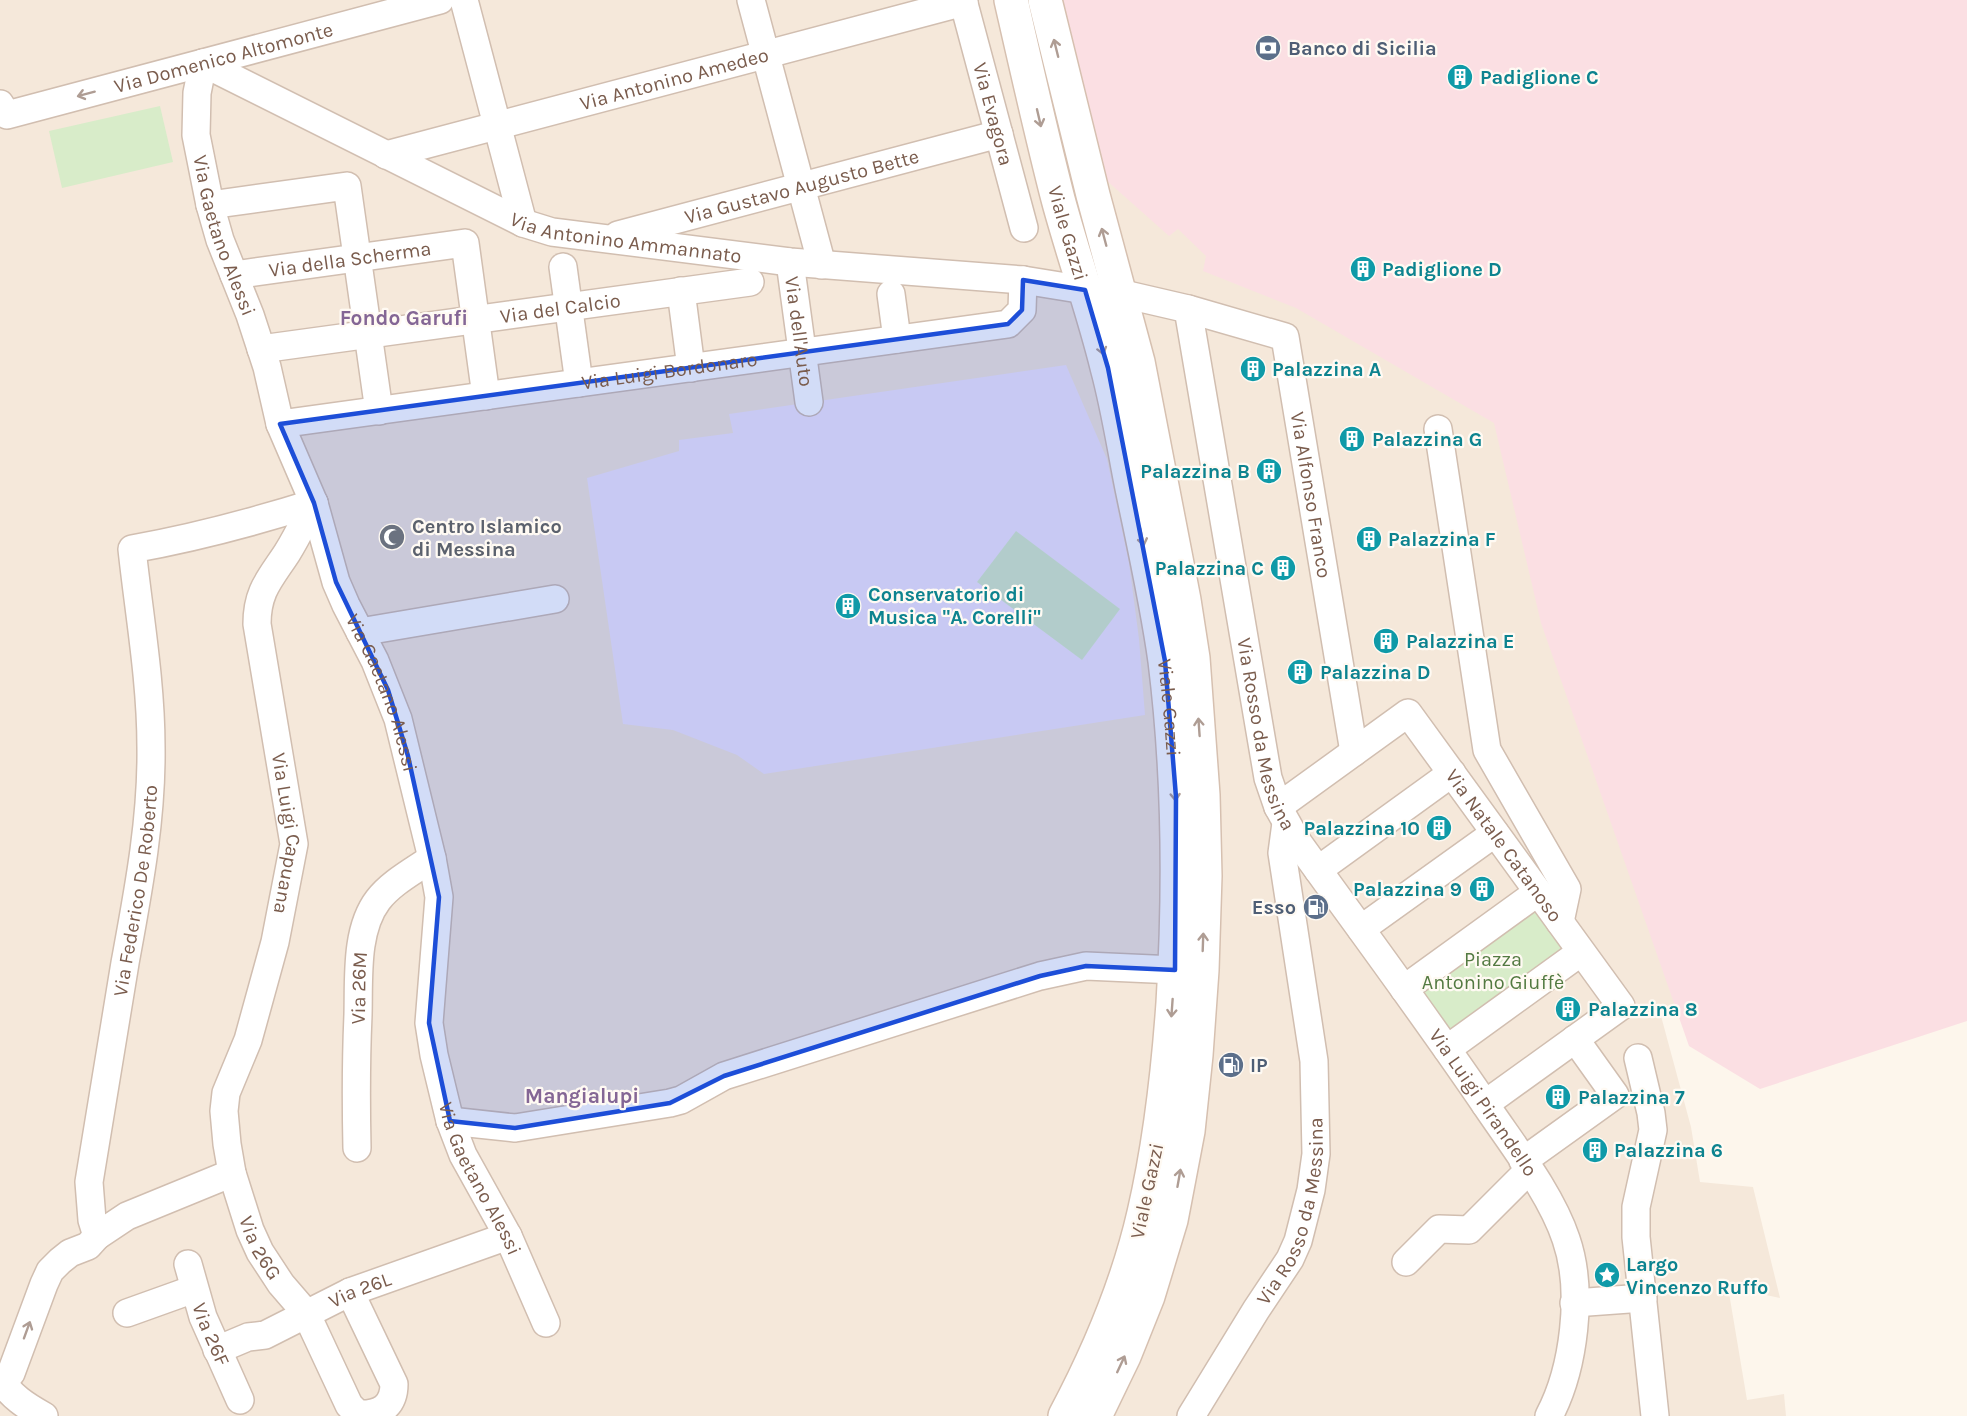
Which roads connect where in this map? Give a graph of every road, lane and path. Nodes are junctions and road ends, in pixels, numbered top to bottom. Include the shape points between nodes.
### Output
1 (440, 0) edge
2 (464, 0) edge
3 (751, 0) edge
4 (1011, 0) edge
5 (1045, 0) edge
6 (964, 1) edge
7 (765, 54) junction
8 (203, 63) junction
9 (4, 109) edge
10 (497, 125) junction
11 (999, 135) junction
12 (386, 155) junction
13 (801, 187) junction
14 (210, 205) junction
15 (523, 223) junction
16 (1024, 228) dead end
17 (605, 239) junction
18 (357, 258) junction
19 (790, 262) junction
20 (822, 265) junction
21 (563, 267) dead end
22 (234, 275) junction
23 (1023, 280) junction
24 (750, 282) dead end
25 (1085, 290) junction
26 (681, 291) junction
27 (1119, 293) junction
28 (891, 294) dead end
29 (568, 307) junction
30 (1188, 309) junction
31 (475, 320) junction
32 (368, 334) junction
33 (897, 339) junction
34 (261, 349) junction
35 (802, 352) junction
36 (692, 368) junction
37 (579, 383) junction
38 (486, 396) junction
39 (810, 402) dead end
40 (379, 411) junction
41 (280, 424) junction
42 (1438, 429) dead end
43 (314, 503) junction
44 (555, 599) dead end
45 (360, 632) junction
46 (1354, 752) junction
47 (1452, 773) junction
48 (1282, 815) junction
49 (1495, 832) junction
50 (432, 858) junction
51 (1318, 870) junction
52 (1538, 892) junction
53 (1560, 922) junction
54 (1361, 929) junction
55 (1581, 952) junction
56 (1175, 970) junction
57 (1404, 989) junction
58 (1575, 1039) junction
59 (1447, 1048) junction
60 (1638, 1058) dead end
61 (1485, 1104) junction
62 (450, 1121) junction
63 (357, 1148) dead end
64 (1526, 1166) junction
65 (232, 1173) junction
66 (97, 1236) junction
67 (508, 1236) junction
68 (1406, 1262) dead end
69 (350, 1292) junction
70 (1643, 1298) junction
71 (1574, 1304) junction
72 (127, 1313) dead end
73 (306, 1313) junction
74 (546, 1323) dead end
75 (217, 1350) junction
76 (1, 1383) edge
77 (240, 1400) dead end
78 (44, 1416) edge
79 (1065, 1416) edge
80 (1095, 1416) edge
81 (1191, 1416) edge
82 (1549, 1416) edge
83 (1655, 1416) edge

1 - 8 street, Via Domenico Altomonte
2 - 10 street
3 - 7 street
4 -> 25 main road, Viale Gazzi via 1058,201
27 -> 5 main road, Viale Gazzi
6 - 7 street, Via Antonino Amedeo
6 - 11 street, Via Evagora
7 - 10 street, Via Antonino Amedeo
7 - 13 street
8 -> 9 street, Via Domenico Altomonte
8 - 12 street, Via Antonino Ammannato
8 - 14 street, Via Gaetano Alessi via 197,93 196,135
10 - 12 street, Via Antonino Amedeo
10 - 15 street
11 - 13 street, Via Gustavo Augusto Bette
11 - 16 street, Via Evagora
12 - 15 street, Via Antonino Ammannato
13 - 17 street, Via Gustavo Augusto Bette
13 - 20 street
14 - 18 street via 347,186
14 - 22 street, Via Gaetano Alessi
15 - 17 street, Via Antonino Ammannato via 552,232
17 - 19 street, Via Antonino Ammannato
18 - 22 street, Via della Scherma
18 - 31 street, Via della Scherma via 465,243
18 - 32 street
19 - 20 street, Via Antonino Ammannato
19 - 35 street, Via dell'Auto
20 - 23 street, Via Antonino Ammannato
21 - 29 street
22 - 34 street, Via Gaetano Alessi
23 - 25 street, Via Antonino Ammannato
23 - 33 street, Via Luigi Bordonaro via 1022,310 1008,324
24 - 26 street, Via del Calcio
25 - 27 street, Via Antonino Ammannato
25 -> 56 main road, Viale Gazzi via 1108,369 1165,661 1176,797
26 - 29 street, Via del Calcio
26 - 36 street
27 - 30 street
80 -> 27 main road, Viale Gazzi via 1148,1296 1171,1220 1188,1131 1196,1055 1205,876 1190,635 1138,362
28 - 33 street
29 - 31 street, Via del Calcio
29 - 37 street
30 - 46 street, Via Alfonso Franco via 1285,337
30 - 48 street, Via Rosso da Messina via 1268,778
31 - 32 street, Via del Calcio
31 - 38 street
32 - 34 street, Via del Calcio
32 - 40 street
33 - 35 street, Via Luigi Bordonaro
34 - 41 street, Via Gaetano Alessi
35 - 36 street, Via Luigi Bordonaro
35 - 39 street, Via dell'Auto
36 - 37 street, Via Luigi Bordonaro
37 - 38 street, Via Luigi Bordonaro
38 - 40 street, Via Luigi Bordonaro
40 - 41 street, Via Luigi Bordonaro
41 - 43 street, Via Gaetano Alessi
42 - 53 street via 1486,750 1568,890
43 - 45 street, Via Gaetano Alessi via 336,582
43 - 65 street, Via Luigi Capuana via 260,596 257,608 294,844 273,952 248,1040 226,1093 225,1122
43 - 66 street, Via Federico De Roberto via 191,538 132,549 148,700 150,785 140,875 89,1182
44 - 45 street
45 - 50 street, Via Gaetano Alessi via 398,719
46 - 47 street, Via Natale Catanoso via 1408,713
46 - 48 street
47 - 49 street, Via Natale Catanoso
47 - 51 street
48 - 51 street, Via Luigi Pirandello
48 - 81 street, Via Rosso da Messina via 1282,853 1314,1061 1317,1144 1311,1190 1290,1259
49 - 52 street, Via Natale Catanoso
49 - 54 street
50 - 62 street, Via Gaetano Alessi via 439,897 429,1023
50 - 63 street, Via 26M via 390,887 377,901 367,922 360,966 355,1084
51 - 54 street, Via Luigi Pirandello
52 - 53 street, Via Natale Catanoso
52 - 57 street
53 - 55 street, Via Natale Catanoso
54 - 57 street, Via Luigi Pirandello
55 - 58 street, Via Natale Catanoso via 1621,1006
55 - 59 street
56 - 62 street via 1086,966 1040,976 724,1076 670,1103 515,1128
56 -> 79 main road, Viale Gazzi via 1161,1125 1144,1215 1113,1311
57 - 59 street, Via Luigi Pirandello
58 - 61 street
58 - 64 street via 1615,1095
59 - 61 street, Via Luigi Pirandello
60 - 70 street via 1653,1130 1636,1207
61 - 64 street, Via Luigi Pirandello
62 - 67 street, Via Gaetano Alessi via 463,1155
64 - 68 street via 1469,1230 1439,1229
64 - 71 street, Via Luigi Pirandello via 1566,1240 1573,1266
65 - 66 street via 127,1216
65 - 73 street, Via 26G via 260,1252
76 -> 66 street via 11,1373 51,1271
67 - 69 street, Via 26L
67 - 74 street, Via Gaetano Alessi
69 - 73 street, Via 26L
69 - 73 street, Via 26G via 394,1384 388,1406 370,1415 358,1414 349,1405
70 - 71 street
70 - 83 street
71 - 82 street, Via Luigi Pirandello via 1570,1362
72 - 75 street, Via 26F via 191,1276
73 - 75 street, Via 26L via 265,1335 248,1337
75 - 77 street, Via 26F
76 - 78 street

